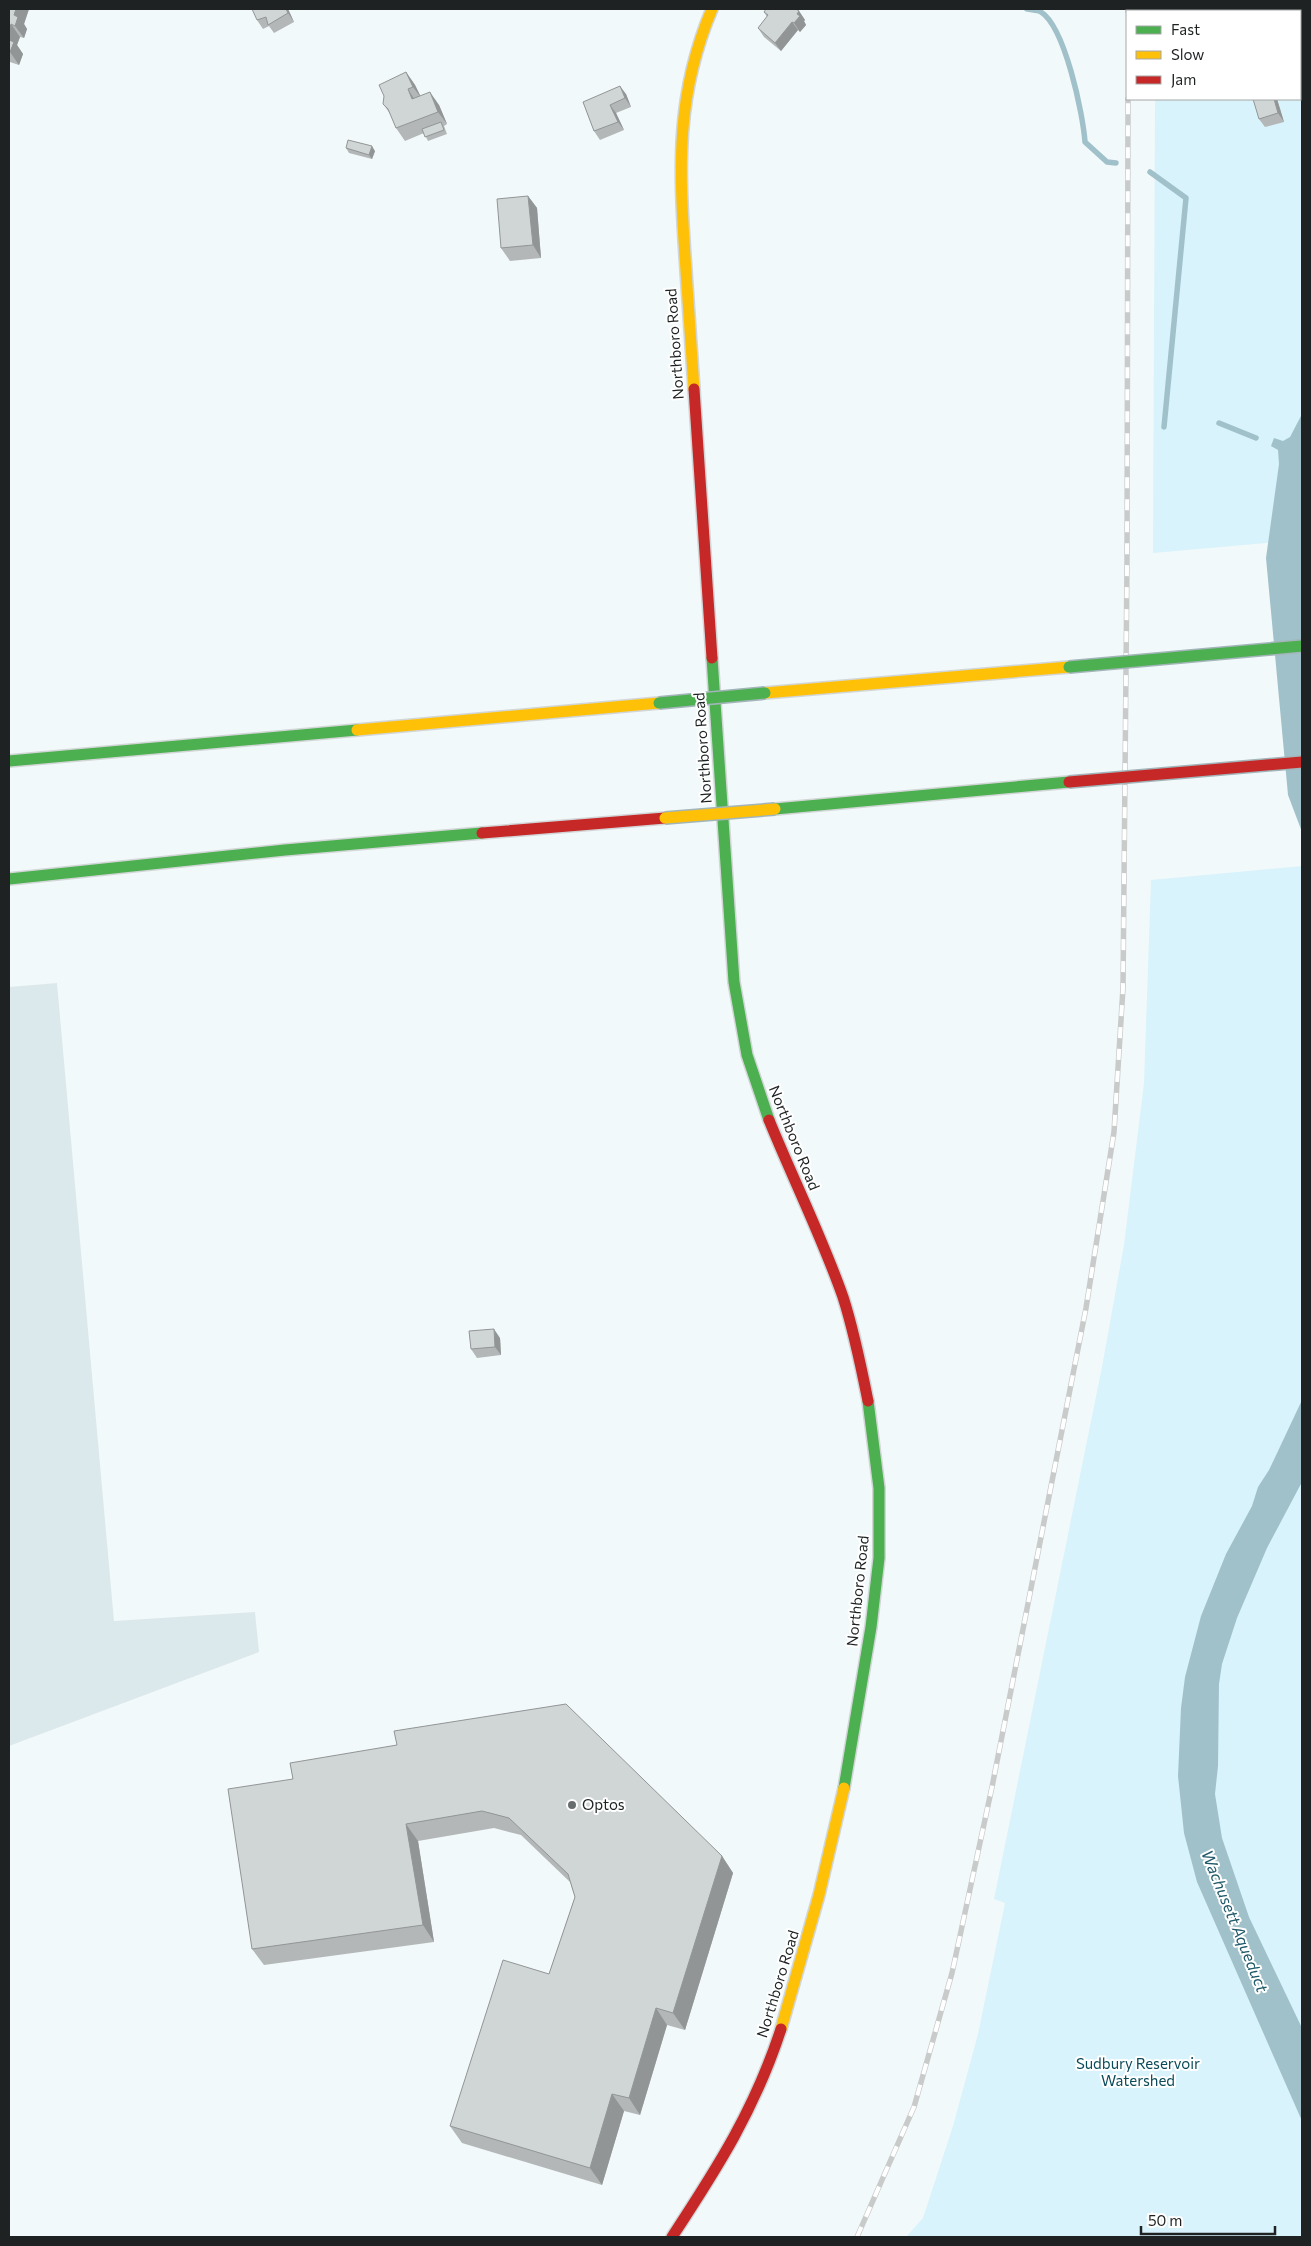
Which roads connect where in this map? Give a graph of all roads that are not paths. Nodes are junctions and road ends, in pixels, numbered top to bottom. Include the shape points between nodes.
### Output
1 (712, 9) edge
2 (1302, 646) edge
3 (103, 753) junction
4 (9, 755) edge
5 (9, 761) edge
6 (1302, 762) edge
7 (285, 850) junction
8 (9, 879) edge
9 (85, 883) dead end
10 (672, 2237) edge

1 - 10 main road, Northboro Road via 686,98 680,177 734,972 754,1081 831,1262 853,1331 874,1435 880,1544 876,1598 850,1763 834,1839 795,1984 770,2060 743,2124
2 - 3 main road, bridge
3 - 4 main road
3 - 5 main road
6 - 7 main road, bridge
7 - 8 main road
7 - 9 main road

